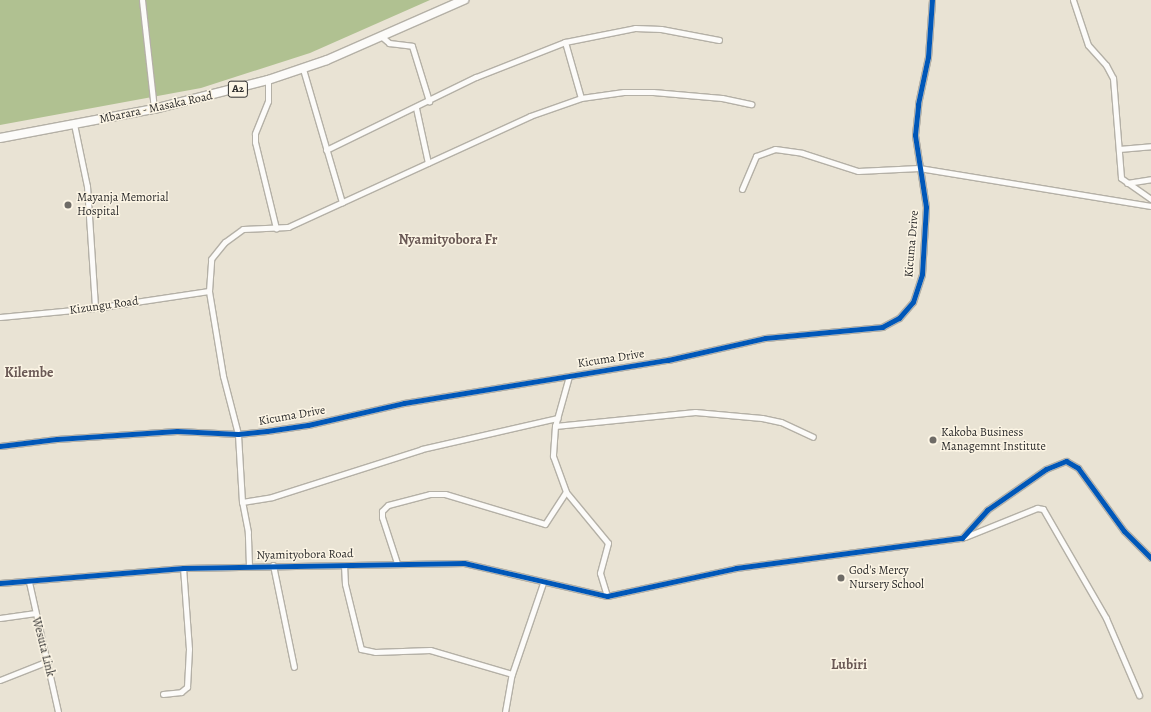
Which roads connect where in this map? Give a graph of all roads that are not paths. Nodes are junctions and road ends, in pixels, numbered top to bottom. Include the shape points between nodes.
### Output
1 (142, 0) edge
2 (464, 0) edge
3 (932, 0) edge
4 (1073, 0) edge
5 (381, 36) junction
6 (719, 40) dead end
7 (564, 42) junction
8 (303, 69) junction
9 (268, 80) junction
10 (581, 98) junction
11 (429, 101) junction
12 (751, 104) dead end
13 (416, 108) junction
14 (154, 109) junction
15 (74, 124) junction
16 (0, 138) edge
17 (1151, 146) edge
18 (326, 150) junction
19 (1120, 150) junction
20 (428, 163) junction
21 (919, 168) junction
22 (1151, 179) edge
23 (1127, 183) junction
24 (742, 189) dead end
25 (1151, 199) edge
26 (342, 202) junction
27 (1151, 206) edge
28 (276, 228) junction
29 (209, 291) junction
30 (95, 308) junction
31 (0, 317) edge
32 (569, 376) junction
33 (557, 418) junction
34 (555, 426) junction
35 (238, 434) junction
36 (813, 437) dead end
37 (0, 446) edge
38 (566, 492) junction
39 (242, 502) junction
40 (962, 538) junction
41 (1151, 558) edge
42 (397, 562) junction
43 (273, 565) junction
44 (344, 565) junction
45 (249, 566) junction
46 (182, 568) junction
47 (29, 582) junction
48 (0, 583) edge
49 (543, 583) junction
50 (607, 596) junction
51 (34, 613) junction
52 (0, 618) edge
53 (48, 661) junction
54 (294, 667) dead end
55 (512, 674) junction
56 (0, 680) edge
57 (163, 694) dead end
58 (1139, 695) dead end
59 (58, 712) edge
60 (505, 712) edge

1 - 14 street
2 - 5 main road, Mbarara - Masaka Road / A2
3 - 21 street, Kicuma Drive via 928,50 915,135
4 - 19 street via 1088,45 1106,65 1113,78
5 - 8 main road, Mbarara - Masaka Road / A2
5 - 11 street via 389,44 412,46
6 - 7 street via 662,29 635,28
7 - 10 street
7 - 11 street via 476,77
8 - 9 main road, Mbarara - Masaka Road / A2
8 - 18 street
9 - 14 main road, Mbarara - Masaka Road / A2
9 - 28 street via 268,101 255,134 255,142
10 - 12 street via 624,92 652,92 722,98
10 - 20 street via 530,116
11 - 13 street
13 - 18 street
13 - 20 street
14 - 15 main road, Mbarara - Masaka Road / A2
15 - 16 main road, Mbarara - Masaka Road / A2
15 - 30 street via 87,186
17 - 19 street
18 - 26 street
19 - 23 street via 1121,178
20 - 26 street
21 - 24 street via 858,171 802,153 775,149 756,156
21 - 27 street
21 - 32 street, Kicuma Drive via 926,207 922,274 913,302 899,318 882,327 765,338 668,360
22 - 23 street
23 - 25 street
26 - 28 street via 288,227
28 - 29 street via 243,229 225,242 211,259
29 - 30 street, Kizungu Road
29 - 35 street via 217,347
30 - 31 street, Kizungu Road
32 - 33 street
32 - 35 street, Kicuma Drive via 404,403 308,425
33 - 34 street
33 - 39 street via 422,449 272,497
34 - 36 street via 695,412 774,421
34 - 38 street via 553,456
35 - 37 street, Kicuma Drive via 177,431 57,438
35 - 39 street
38 - 42 street via 545,524 445,494 430,494 388,505 382,511 382,517
38 - 50 street via 608,543 600,572
39 - 45 street via 248,532
40 - 41 street via 987,510 1046,469 1066,461 1078,468 1124,531
40 - 50 street via 736,568
40 - 58 street via 1037,508 1044,509 1106,618
42 - 44 street, Nyamityobora Road
42 - 49 street, Nyamityobora Road via 464,563
43 - 44 street, Nyamityobora Road
43 - 45 street, Nyamityobora Road
43 - 54 street
44 - 55 street via 345,584 361,649 375,652 420,648
45 - 46 street, Nyamityobora Road
46 - 47 street, Nyamityobora Road
46 - 57 street via 189,649 187,687 181,692
47 - 48 street, Nyamityobora Road
47 - 51 street, Wesuta Link
49 - 50 street, Nyamityobora Road
49 - 55 street
51 - 52 street
51 - 53 street, Wesuta Link
53 - 56 street
53 - 59 street, Wesuta Link
55 - 60 street

